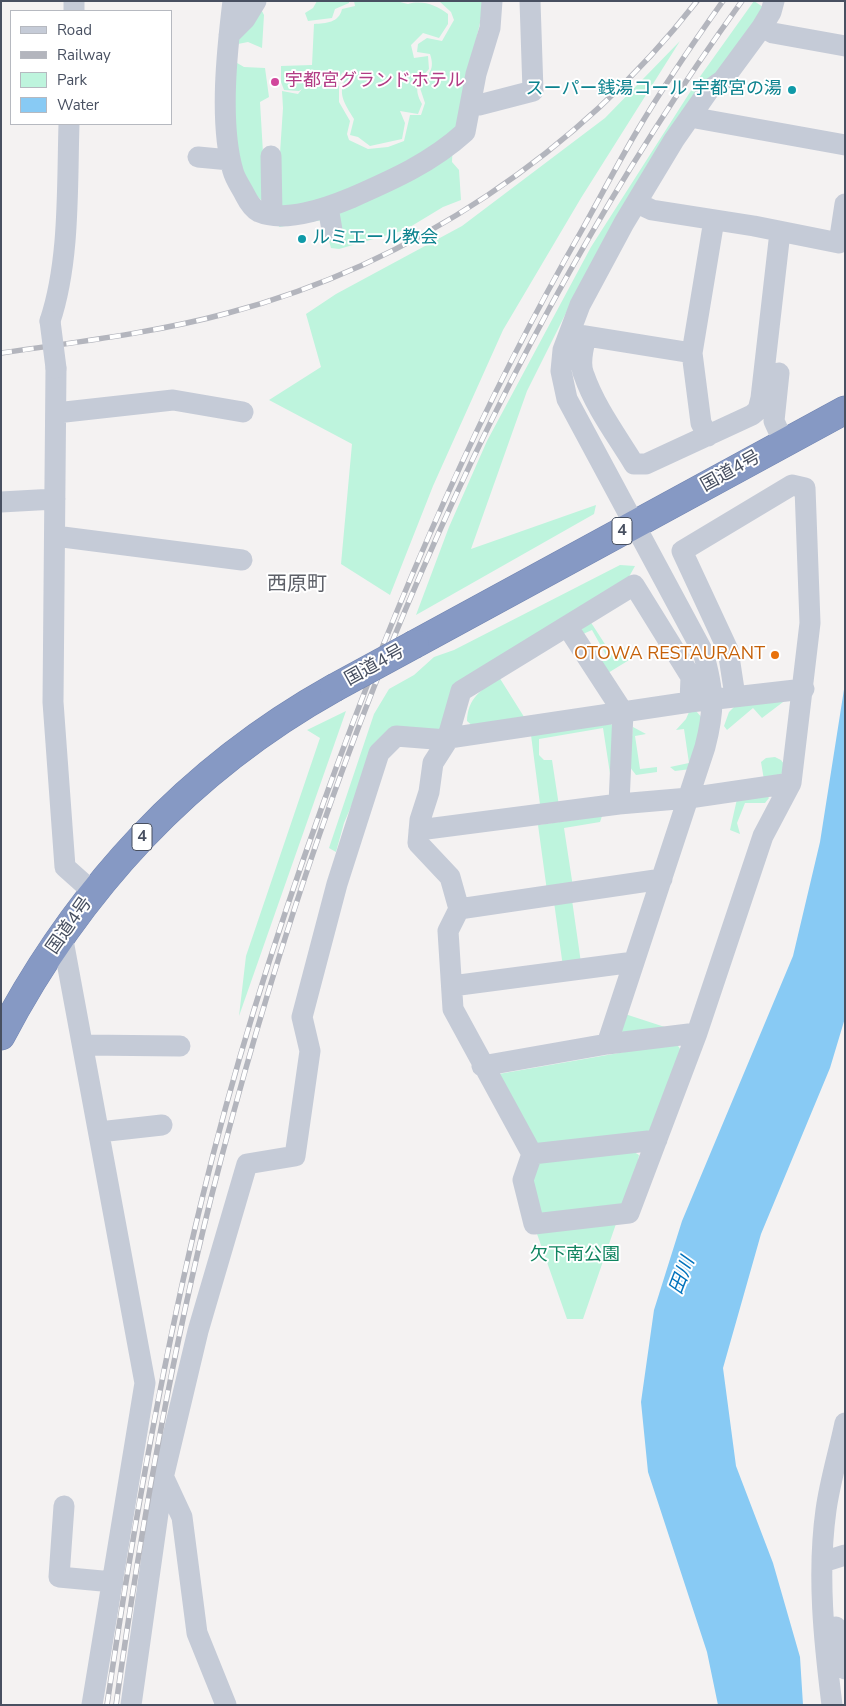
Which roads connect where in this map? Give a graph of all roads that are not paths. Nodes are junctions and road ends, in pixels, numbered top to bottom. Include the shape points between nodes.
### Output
1 (233, 1) edge
2 (256, 1) edge
3 (492, 1) edge
4 (530, 1) edge
5 (774, 1) edge
6 (762, 27) junction
7 (229, 35) junction
8 (845, 46) edge
9 (479, 105) dead end
10 (690, 117) junction
11 (69, 125) edge
12 (845, 145) edge
13 (271, 156) dead end
14 (198, 157) dead end
15 (230, 160) junction
16 (637, 203) junction
17 (845, 204) edge
18 (328, 207) junction
19 (272, 215) junction
20 (714, 220) junction
21 (332, 230) dead end
22 (780, 232) junction
23 (805, 246) dead end
24 (577, 335) junction
25 (692, 353) junction
26 (772, 372) junction
27 (243, 412) dead end
28 (56, 413) junction
29 (837, 414) edge
30 (708, 436) junction
31 (784, 443) junction
32 (55, 499) junction
33 (1, 502) edge
34 (636, 524) junction
35 (55, 536) junction
36 (242, 560) dead end
37 (567, 626) junction
38 (804, 689) junction
39 (735, 696) junction
40 (713, 699) junction
41 (690, 702) junction
42 (622, 712) junction
43 (448, 740) junction
44 (791, 783) junction
45 (689, 798) junction
46 (619, 804) junction
47 (419, 830) junction
48 (662, 879) junction
49 (93, 892) junction
50 (459, 910) junction
51 (62, 935) junction
52 (634, 962) junction
53 (452, 986) junction
54 (697, 1033) junction
55 (1, 1036) edge
56 (607, 1044) junction
57 (84, 1045) junction
58 (180, 1046) dead end
59 (482, 1066) junction
60 (162, 1124) dead end
61 (99, 1132) junction
62 (657, 1140) junction
63 (532, 1154) junction
64 (845, 1423) edge
65 (163, 1476) junction
66 (64, 1506) dead end
67 (845, 1555) edge
68 (823, 1562) junction
69 (112, 1582) junction
70 (823, 1607) junction
71 (845, 1669) edge
72 (92, 1705) edge
73 (131, 1705) edge
74 (226, 1705) edge
75 (832, 1705) edge

1 - 7 street
2 - 7 street
3 - 18 street via 490,28 476,74 465,132 426,162
4 - 9 street via 533,91
5 - 6 street
6 - 8 street via 773,33
6 - 10 street via 723,80 709,90
7 - 15 street via 226,110
10 - 12 street
10 - 16 street
11 - 28 street, bridge via 64,236 56,302 50,321 56,368
13 - 19 street
14 - 15 street
15 - 19 street via 248,200 257,211
16 - 20 street via 652,210
16 - 24 street via 580,305
17 - 22 street via 839,244
18 - 19 street
18 - 21 street
20 - 22 street
20 - 25 street
22 - 26 street
23 - 26 street via 791,250
24 - 25 street
24 - 30 street via 583,374 634,464 646,464
24 - 34 street via 563,350 561,370 567,399
25 - 30 street via 702,423
26 - 30 street via 758,410
26 - 31 street via 774,421
27 - 28 street via 173,400
28 - 32 street
29 - 31 highway, 国道4号 / 4
31 - 34 highway, 国道4号 / 4
32 - 33 street
32 - 35 street
34 - 40 street via 703,652
34 - 49 highway, 国道4号 / 4, bridge via 334,688 270,728 207,775 150,829
35 - 36 street
35 - 49 street via 53,702 65,867
37 - 41 street via 634,585 691,677
37 - 42 street
37 - 43 street via 461,691
38 - 39 street
38 - 39 street via 810,623 805,488 792,485 682,551 728,650
38 - 44 street
39 - 40 street
40 - 41 street
40 - 45 street via 710,724
41 - 42 street
42 - 43 street
42 - 46 street
43 - 47 street via 432,763 430,792
43 - 65 street via 396,736 378,753 337,884 302,1017 310,1051 295,1156 247,1164 198,1332
44 - 45 street
44 - 54 street via 763,836
45 - 46 street
45 - 48 street
46 - 47 street
47 - 50 street via 418,843 450,877
48 - 50 street
48 - 52 street
49 - 51 highway, 国道4号 / 4
50 - 53 street via 448,931
51 - 55 highway, 国道4号 / 4
51 - 57 street
52 - 53 street
52 - 56 street
53 - 59 street via 453,1009
54 - 56 street
54 - 62 street
56 - 59 street
57 - 58 street
57 - 61 street
59 - 63 street
60 - 61 street
61 - 69 street via 145,1383
62 - 63 street
62 - 63 street via 629,1213 534,1224 523,1180
64 - 68 street via 826,1508
65 - 73 street
65 - 74 street via 182,1517 197,1633
66 - 69 street via 59,1577
67 - 68 street
68 - 70 street
69 - 72 street
70 - 71 street via 834,1617
70 - 75 street

